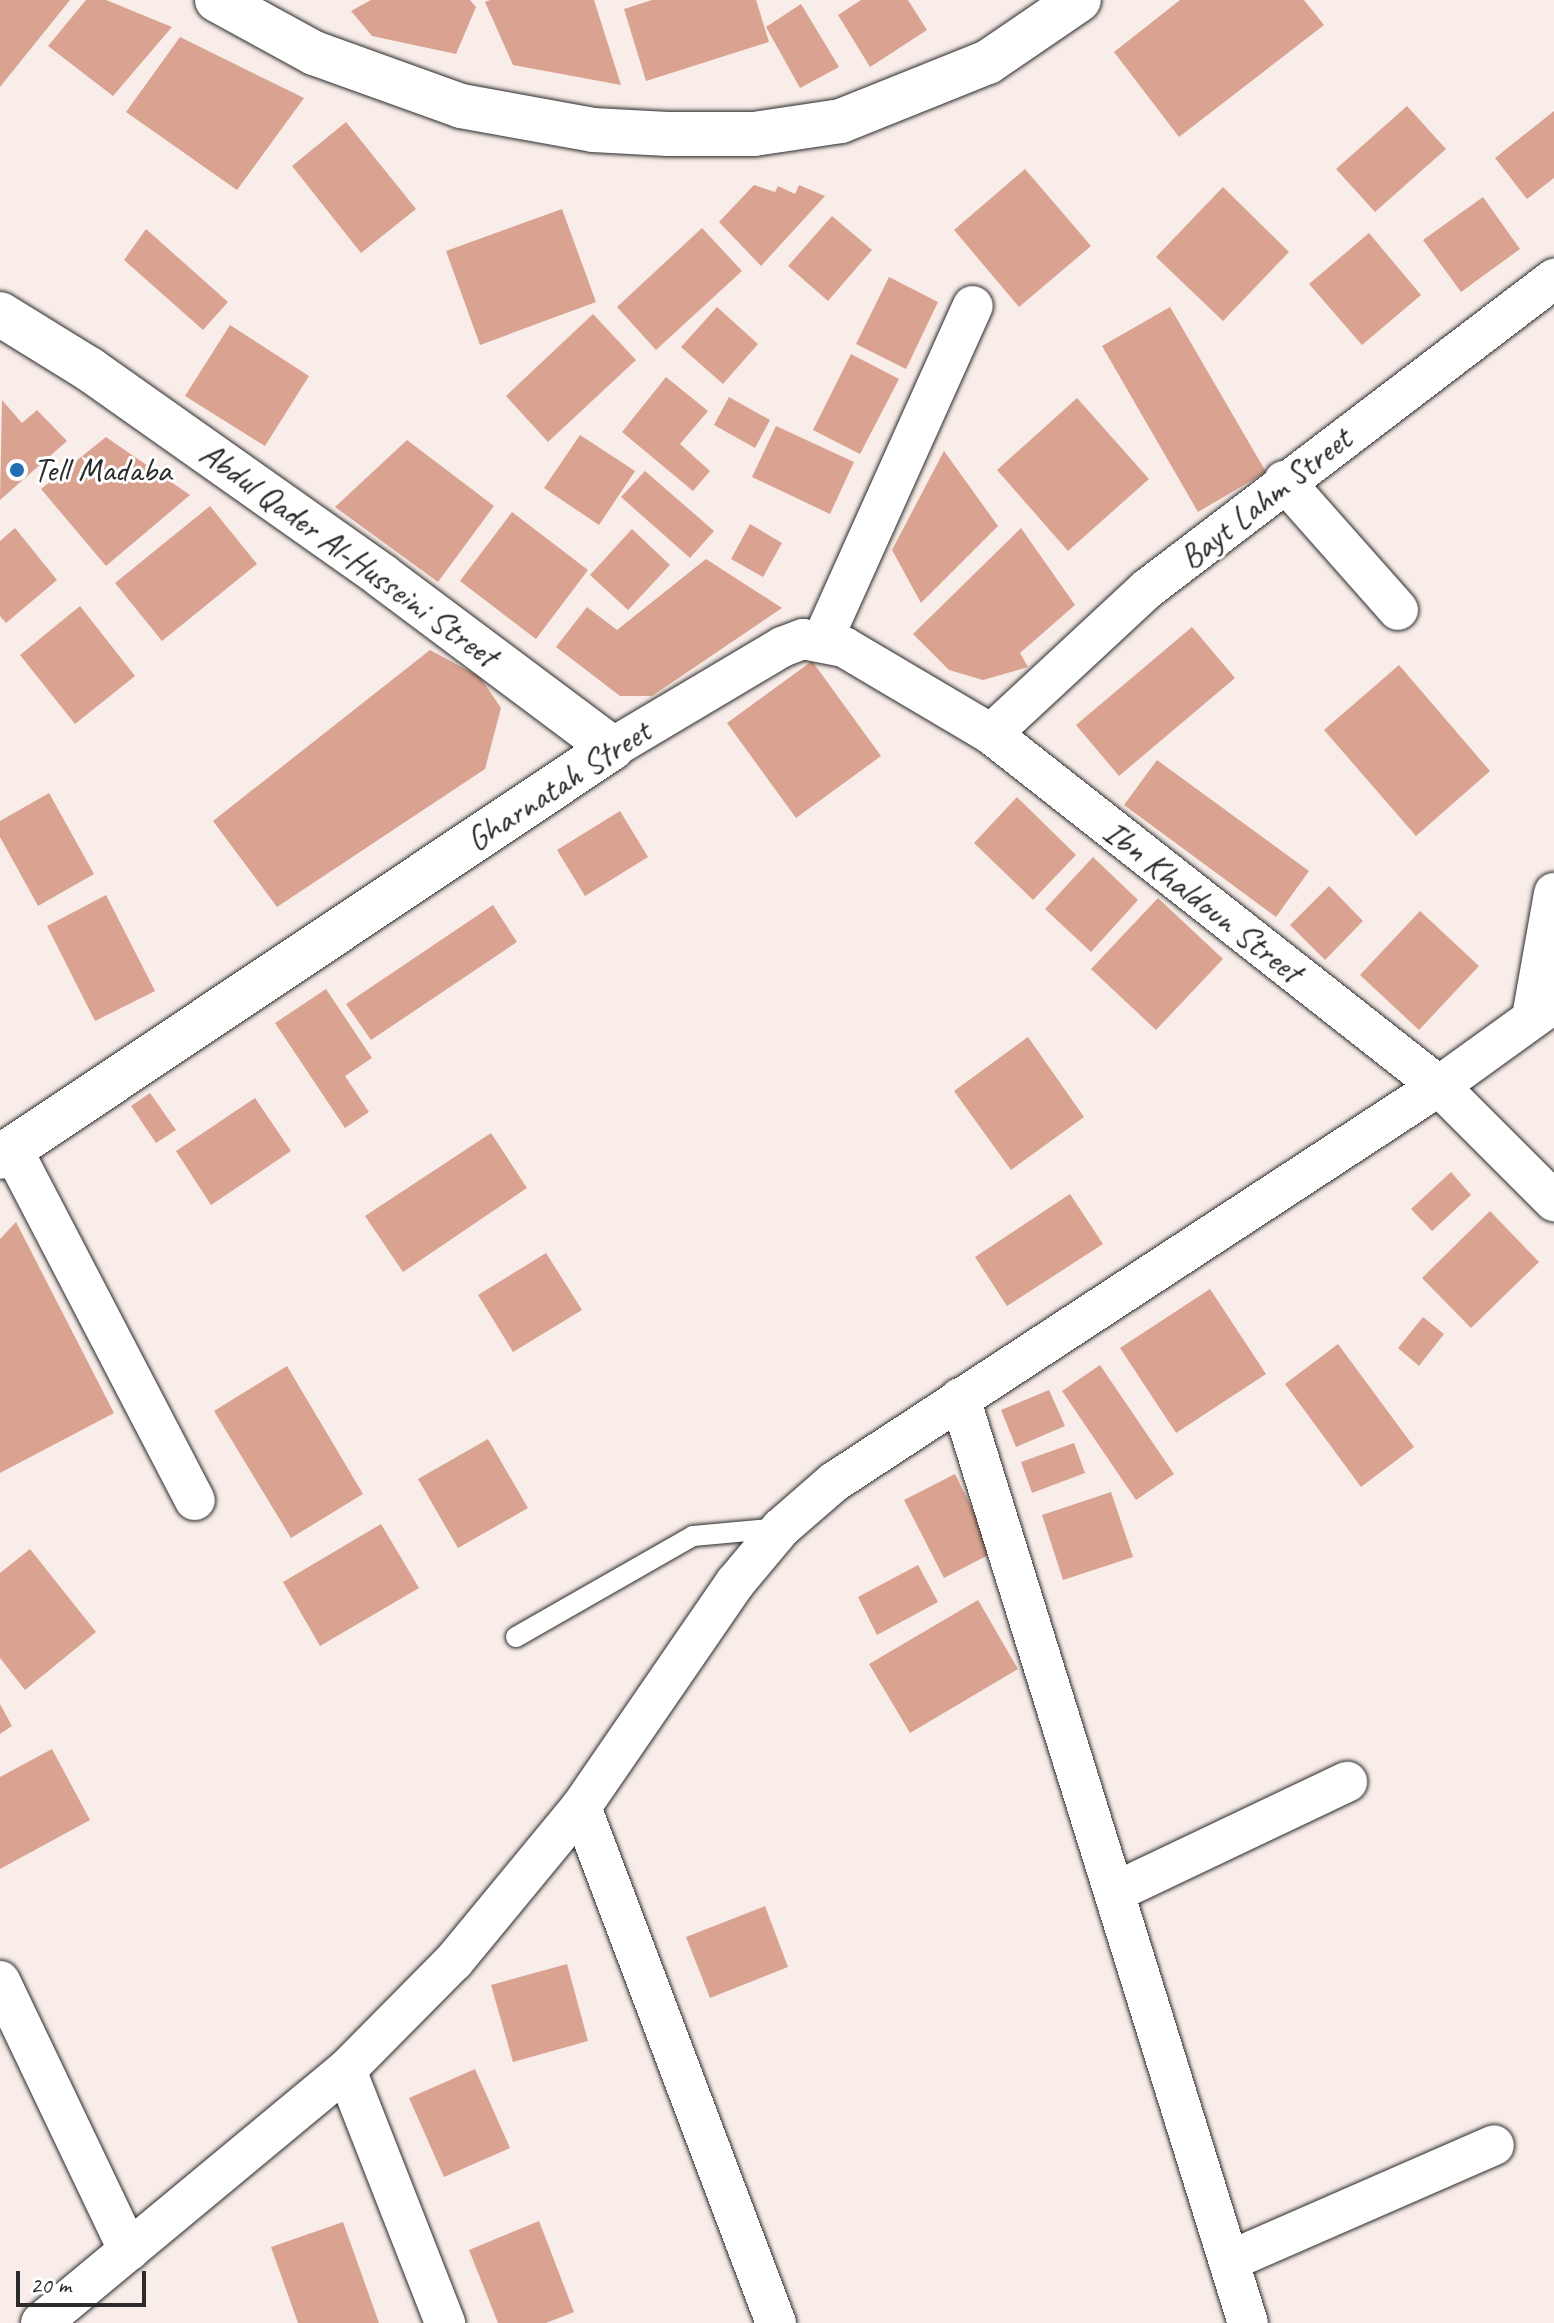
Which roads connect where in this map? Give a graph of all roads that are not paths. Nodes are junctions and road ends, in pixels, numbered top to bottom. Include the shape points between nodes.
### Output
1 (217, 0) edge
2 (1079, 0) edge
3 (1554, 279) edge
4 (973, 306) dead end
5 (0, 314) edge
6 (1284, 481) junction
7 (1398, 610) dead end
8 (823, 639) junction
9 (991, 734) junction
10 (612, 748) junction
11 (1554, 893) edge
12 (1543, 1010) edge
13 (1439, 1086) junction
14 (6, 1152) edge
15 (1554, 1201) edge
16 (960, 1398) junction
17 (195, 1500) dead end
18 (781, 1528) junction
19 (516, 1637) dead end
20 (1347, 1782) dead end
21 (581, 1807) junction
22 (1115, 1892) junction
23 (0, 1981) edge
24 (346, 2070) junction
25 (1494, 2145) dead end
26 (129, 2251) junction
27 (1229, 2261) junction
28 (41, 2323) edge
29 (445, 2323) edge
30 (776, 2323) edge
31 (1248, 2323) edge

1 - 2 street via 314,53 461,106 593,130 754,134 841,121 941,85 988,62
3 - 6 street, Bayt Lahm Street
4 - 8 street
5 - 10 street, Abdul Qader Al-Husseini Street via 89,369 418,602
6 - 7 street
6 - 9 street, Bayt Lahm Street via 1147,589
8 - 9 street, Ibn Khaldoun Street
8 - 10 street, Gharnatah Street via 782,647
9 - 13 street, Ibn Khaldoun Street
10 - 14 street, Gharnatah Street
11 - 12 street
12 - 13 street
13 - 15 street, Ibn Khaldoun Street
13 - 16 street
14 - 17 street
16 - 18 street via 834,1482
16 - 22 street
18 - 19 lane via 693,1536
18 - 21 street via 735,1583
20 - 22 street
21 - 24 street via 454,1961
21 - 30 street
22 - 27 street
23 - 26 street
24 - 26 street
24 - 29 street
25 - 27 street
26 - 28 street
27 - 31 street

